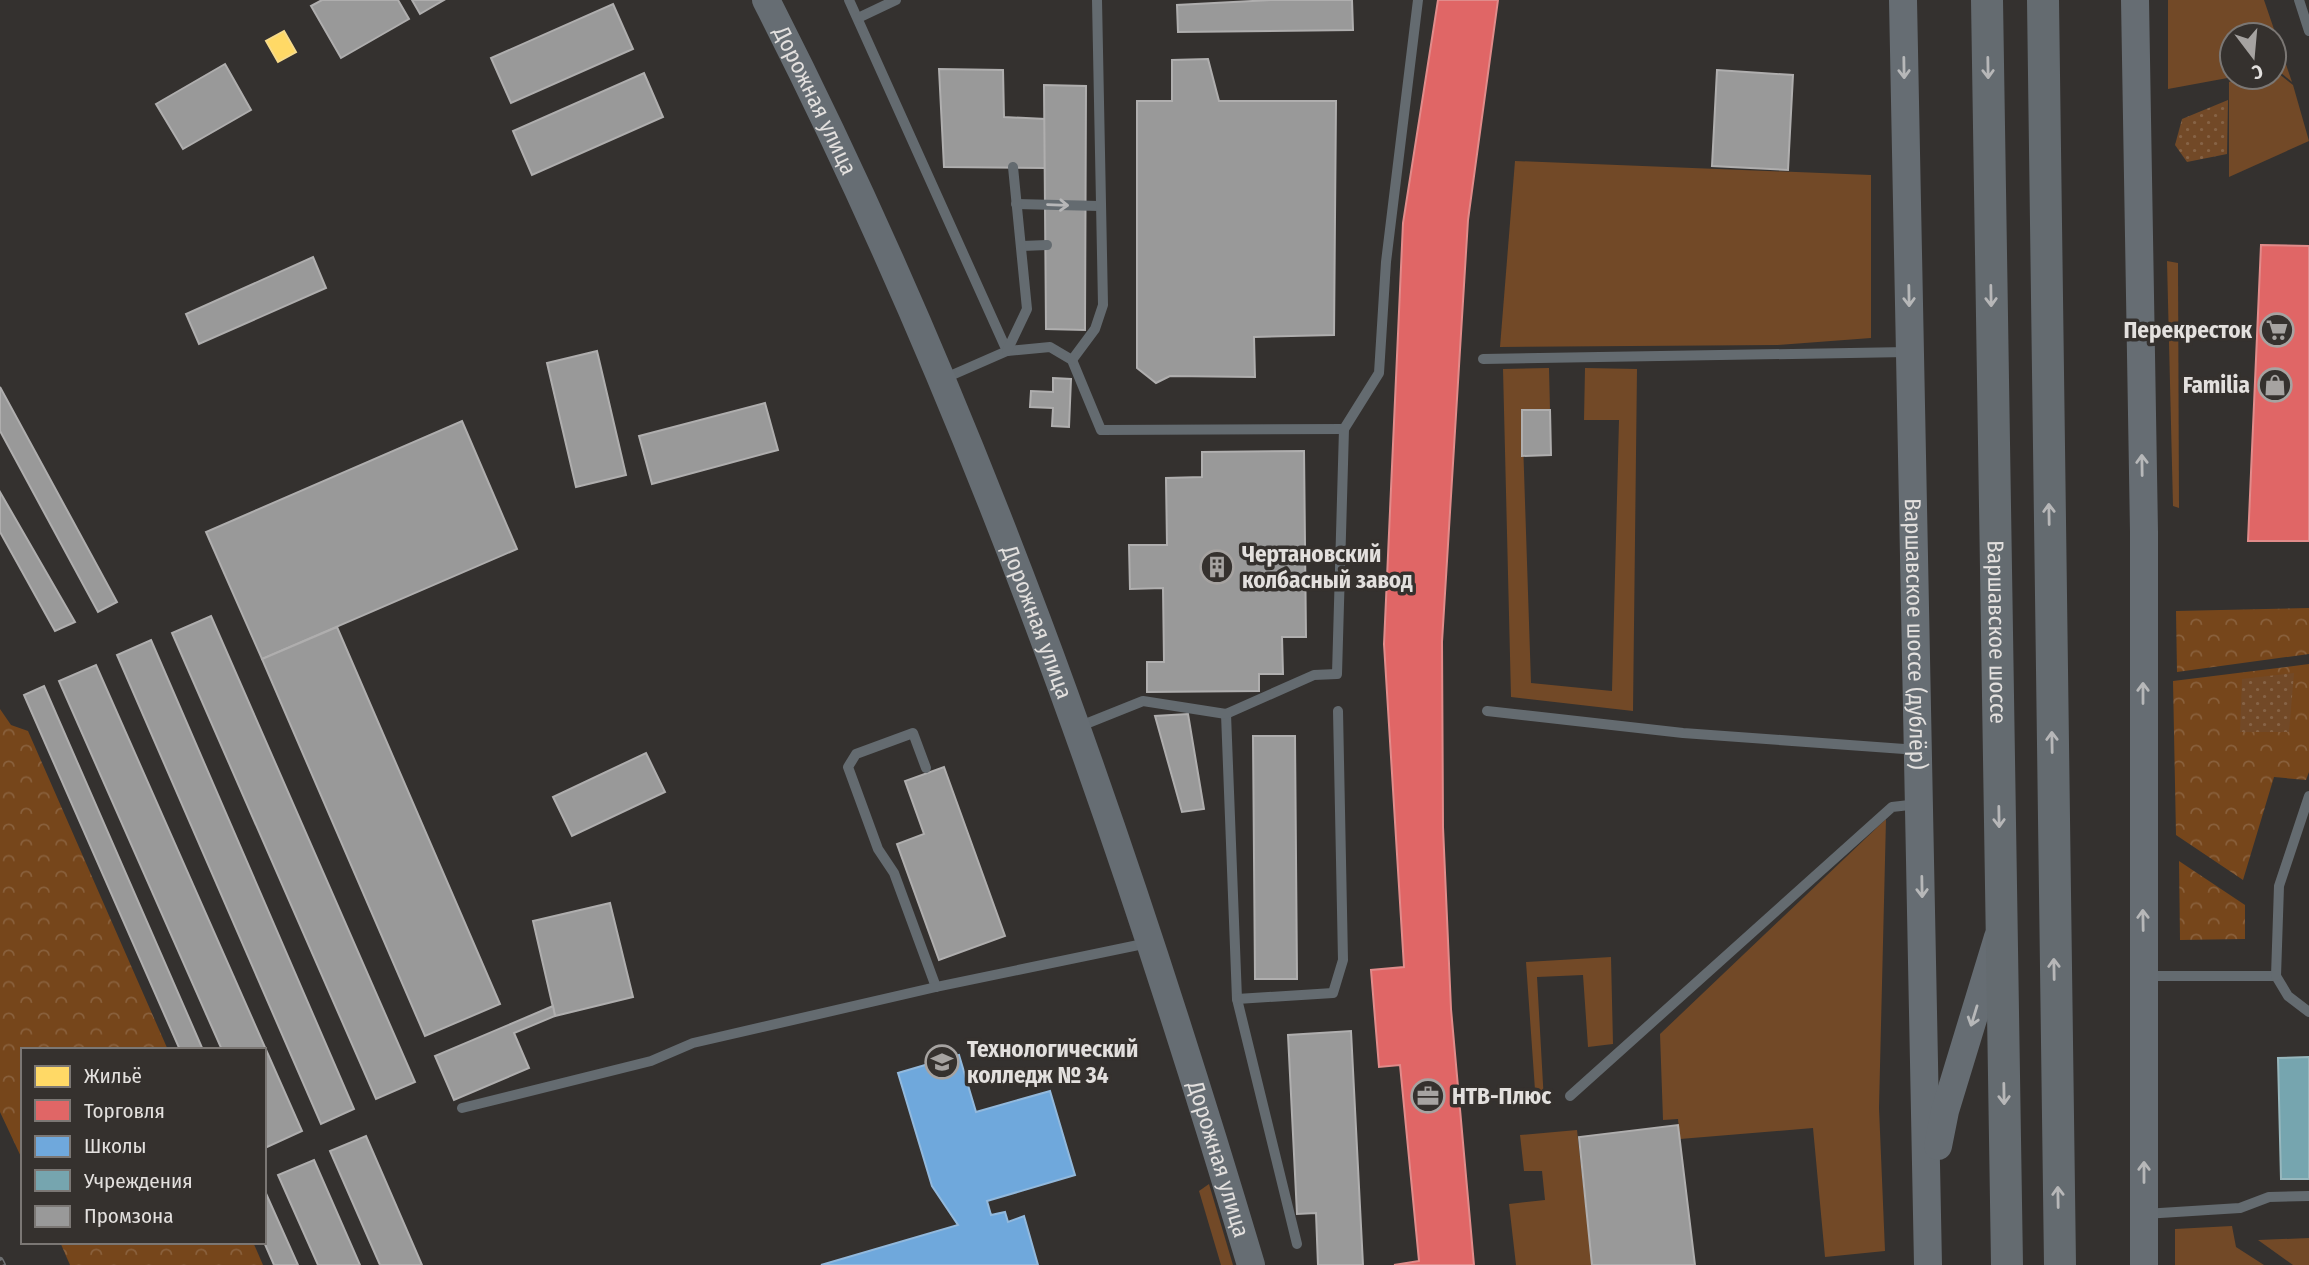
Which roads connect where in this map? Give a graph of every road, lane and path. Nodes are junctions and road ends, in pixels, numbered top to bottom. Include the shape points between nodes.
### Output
1 (766, 0) edge
2 (849, 0) edge
3 (896, 0) edge
4 (1097, 0) edge
5 (1418, 0) edge
6 (1903, 0) edge
7 (1987, 0) edge
8 (2043, 0) edge
9 (2135, 0) edge
10 (2299, 0) edge
11 (858, 18) junction
12 (2309, 31) edge
13 (1013, 167) dead end
14 (1016, 204) junction
15 (1100, 206) junction
16 (1047, 245) dead end
17 (1021, 246) junction
18 (1007, 351) junction
19 (1910, 351) junction
20 (1483, 359) dead end
21 (1072, 360) junction
22 (943, 380) junction
23 (1344, 429) junction
24 (1338, 711) dead end
25 (1486, 712) dead end
26 (1226, 714) junction
27 (1076, 728) junction
28 (1918, 750) junction
29 (926, 768) dead end
30 (2309, 796) edge
31 (1921, 803) junction
32 (2001, 927) junction
33 (1150, 942) junction
34 (2145, 976) junction
35 (2276, 976) junction
36 (936, 987) junction
37 (1237, 999) junction
38 (2309, 1012) edge
39 (1570, 1096) dead end
40 (462, 1108) dead end
41 (2309, 1196) edge
42 (2144, 1214) junction
43 (1297, 1244) dead end
44 (1928, 1264) edge
45 (1251, 1265) edge
46 (2007, 1265) edge
47 (2060, 1265) edge
48 (2144, 1265) edge

1 - 22 main road, Дорожная улица via 863,195
2 - 11 lane
3 - 11 lane
4 - 15 lane
5 - 23 lane via 1386,262 1379,373
6 -> 19 main road, Варшавское шоссе (дублёр)
7 -> 32 main road, Варшавское шоссе
47 -> 8 main road
34 -> 9 main road via 2144,532
10 - 12 lane
11 - 18 lane
13 - 14 lane
14 -> 15 lane
14 - 17 lane
15 - 21 lane via 1103,305 1095,329
16 - 17 lane
17 - 18 lane via 1027,309
18 - 21 lane via 1050,347
18 - 22 lane
19 - 20 lane
19 - 28 main road, Варшавское шоссе (дублёр)
21 - 23 lane via 1101,430
22 - 27 main road, Дорожная улица
23 - 26 lane via 1337,674 1314,675
24 - 37 lane via 1343,960 1333,993
25 - 28 lane via 1683,733
26 - 27 lane via 1143,701
26 - 37 lane
27 - 33 main road, Дорожная улица
28 - 31 main road, Варшавское шоссе (дублёр)
29 - 36 lane via 913,733 856,754 848,767
30 - 35 lane via 2279,886
31 - 39 lane via 1892,807
31 -> 44 main road, Варшавское шоссе (дублёр)
32 -> 44 main road via 1945,1111 1935,1165
32 -> 46 main road, Варшавское шоссе
33 - 36 lane
33 - 45 main road, Дорожная улица
34 - 35 lane
42 -> 34 main road
35 - 38 lane via 2288,996
36 - 40 lane via 693,1043 651,1061
37 - 43 lane
41 - 42 lane via 2269,1197 2241,1208
42 - 48 main road

